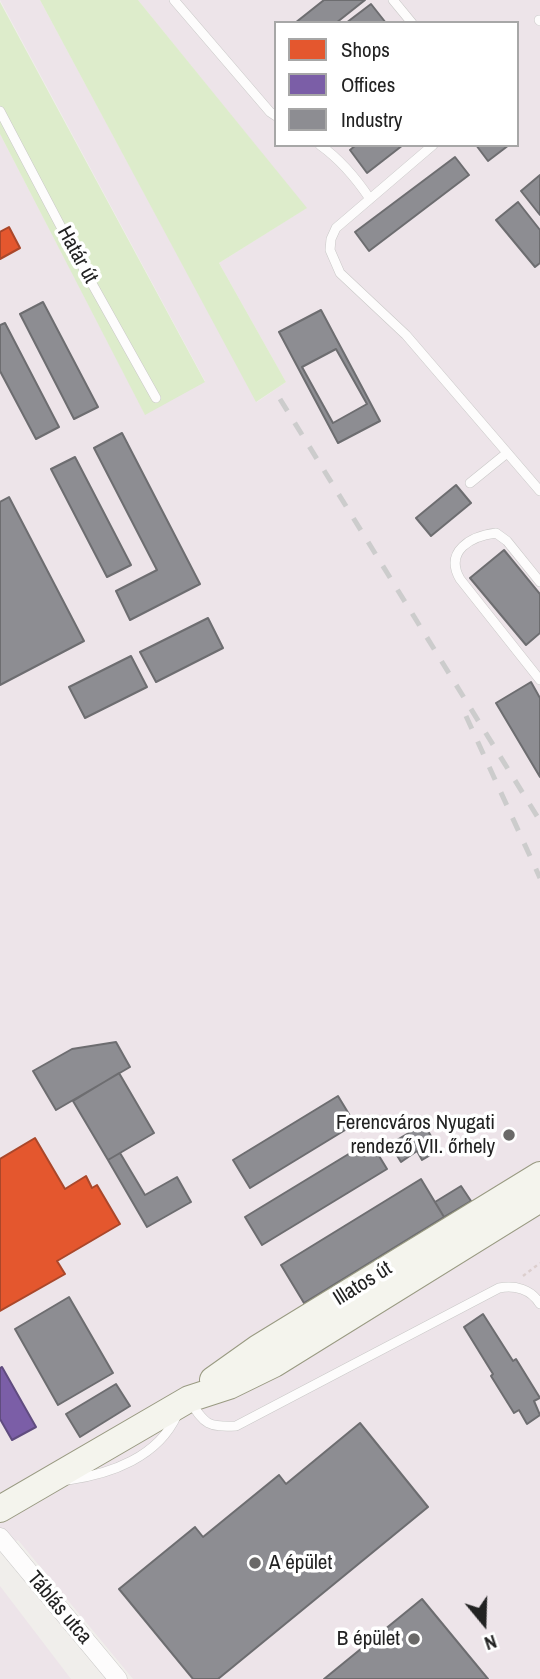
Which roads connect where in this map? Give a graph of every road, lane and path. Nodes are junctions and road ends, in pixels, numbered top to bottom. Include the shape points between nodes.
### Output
1 (174, 0) edge
2 (393, 0) edge
3 (410, 21) edge
4 (0, 111) edge
5 (274, 115) edge
6 (323, 147) edge
7 (431, 147) edge
8 (370, 199) junction
9 (156, 398) dead end
10 (507, 453) junction
11 (470, 483) dead end
12 (540, 491) edge
13 (540, 582) edge
14 (540, 680) edge
15 (540, 1175) edge
16 (540, 1199) edge
17 (540, 1264) edge
18 (510, 1286) junction
19 (540, 1304) edge
20 (186, 1401) junction
21 (0, 1509) edge
22 (0, 1537) edge
23 (118, 1679) edge

1 - 5 lane
2 - 3 lane
4 - 9 lane, Határ út
6 - 8 lane via 354,175
7 - 8 lane
8 - 10 lane via 336,228 330,250 334,263 406,335
10 - 11 lane
10 - 12 lane
13 - 14 lane via 496,533 481,535 454,558 460,579
15 - 20 street, Illatos út via 258,1348
16 - 20 street, Illatos út via 274,1364
17 - 18 path
18 - 19 lane via 524,1289
18 - 20 lane via 499,1287 236,1426 213,1427
20 - 21 street, Illatos út
22 - 23 street, Táblás utca

